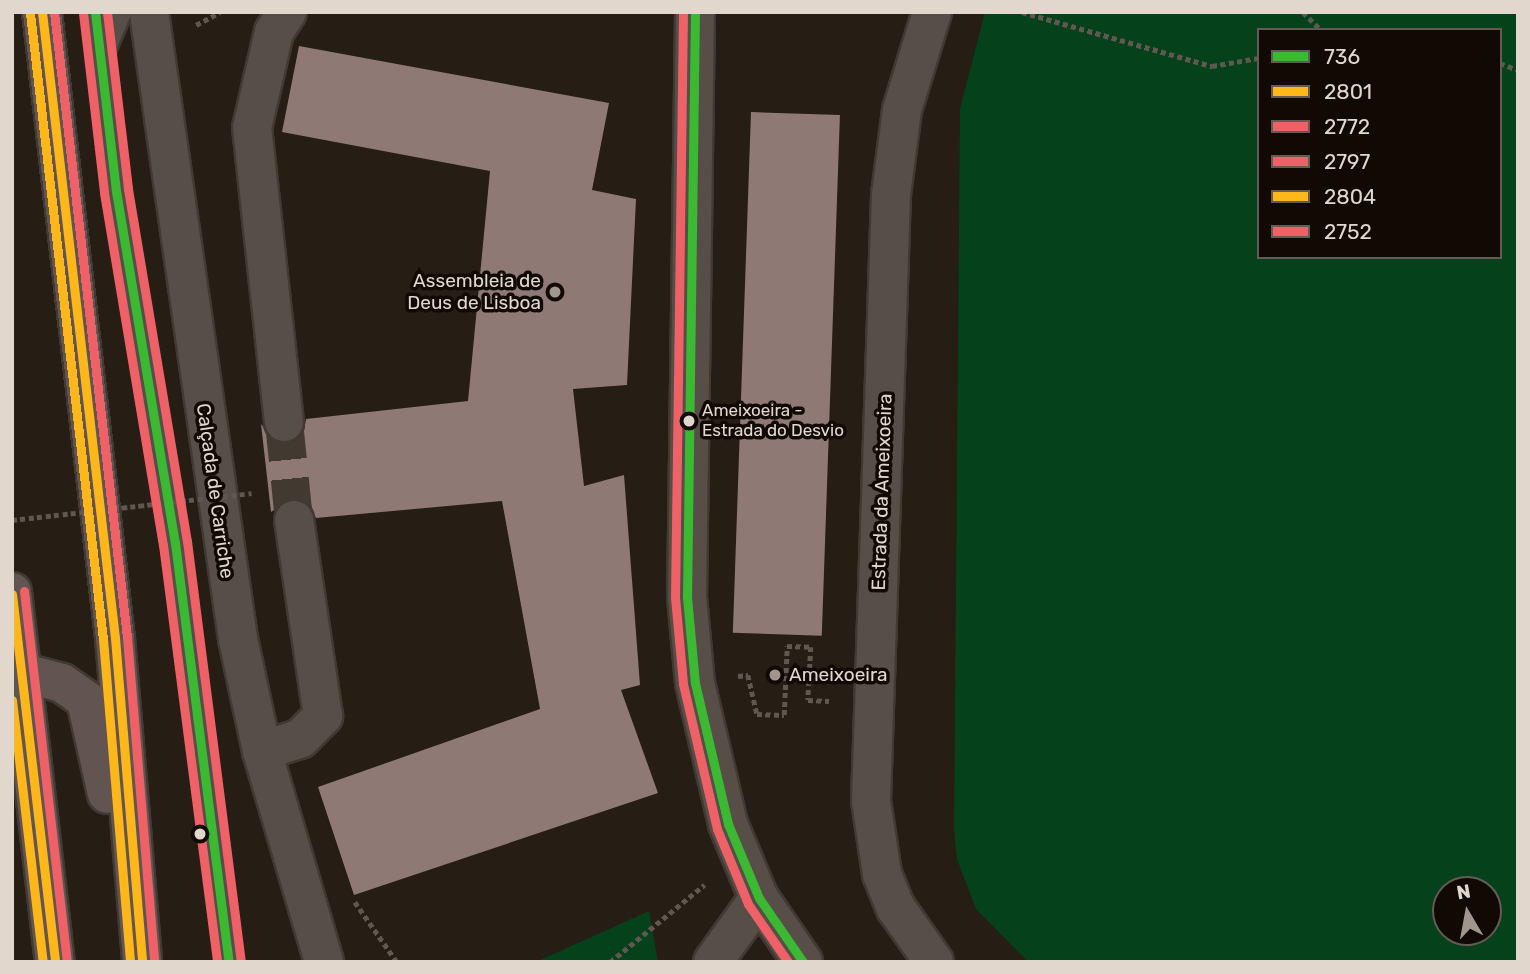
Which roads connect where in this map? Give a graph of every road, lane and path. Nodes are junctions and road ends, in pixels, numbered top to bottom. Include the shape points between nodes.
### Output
1 (42, 12) edge
2 (95, 12) edge
3 (120, 12) edge
4 (149, 12) edge
5 (287, 12) edge
6 (695, 12) edge
7 (932, 12) edge
8 (1022, 12) edge
9 (1303, 12) edge
10 (1319, 28) edge
11 (101, 57) junction
12 (1257, 58) edge
13 (284, 422) tunnel mouth
14 (251, 493) dead end
15 (12, 520) edge
16 (294, 520) tunnel mouth
17 (12, 592) edge
18 (21, 672) junction
19 (808, 700) dead end
20 (783, 715) dead end
21 (262, 751) junction
22 (741, 856) junction
23 (350, 894) dead end
24 (759, 898) junction
25 (140, 954) edge
26 (55, 962) edge
27 (229, 962) edge
28 (324, 962) edge
29 (397, 962) edge
30 (610, 962) edge
31 (713, 962) edge
32 (803, 962) edge
33 (934, 962) edge

1 - 25 highway via 115,638
2 - 11 lane
3 - 11 lane
4 - 21 street, Calçada de Carriche via 221,538
5 - 13 street via 274,32 252,128
6 - 22 street via 687,597 695,683
7 - 33 street, Estrada da Ameixoeira via 902,110 891,195 871,801 882,874 896,908
8 - 12 path via 1212,66
9 - 10 path
11 - 27 lane via 116,191 175,543
14 - 15 path, bridge
16 - 21 street via 323,716 300,738
17 - 18 highway
18 - 25 highway via 62,683 86,700
18 - 26 highway
19 - 20 path via 811,647 787,646
21 - 28 street, Calçada de Carriche
22 - 24 street
22 - 30 path
23 - 29 path
24 - 31 street
24 - 32 street

